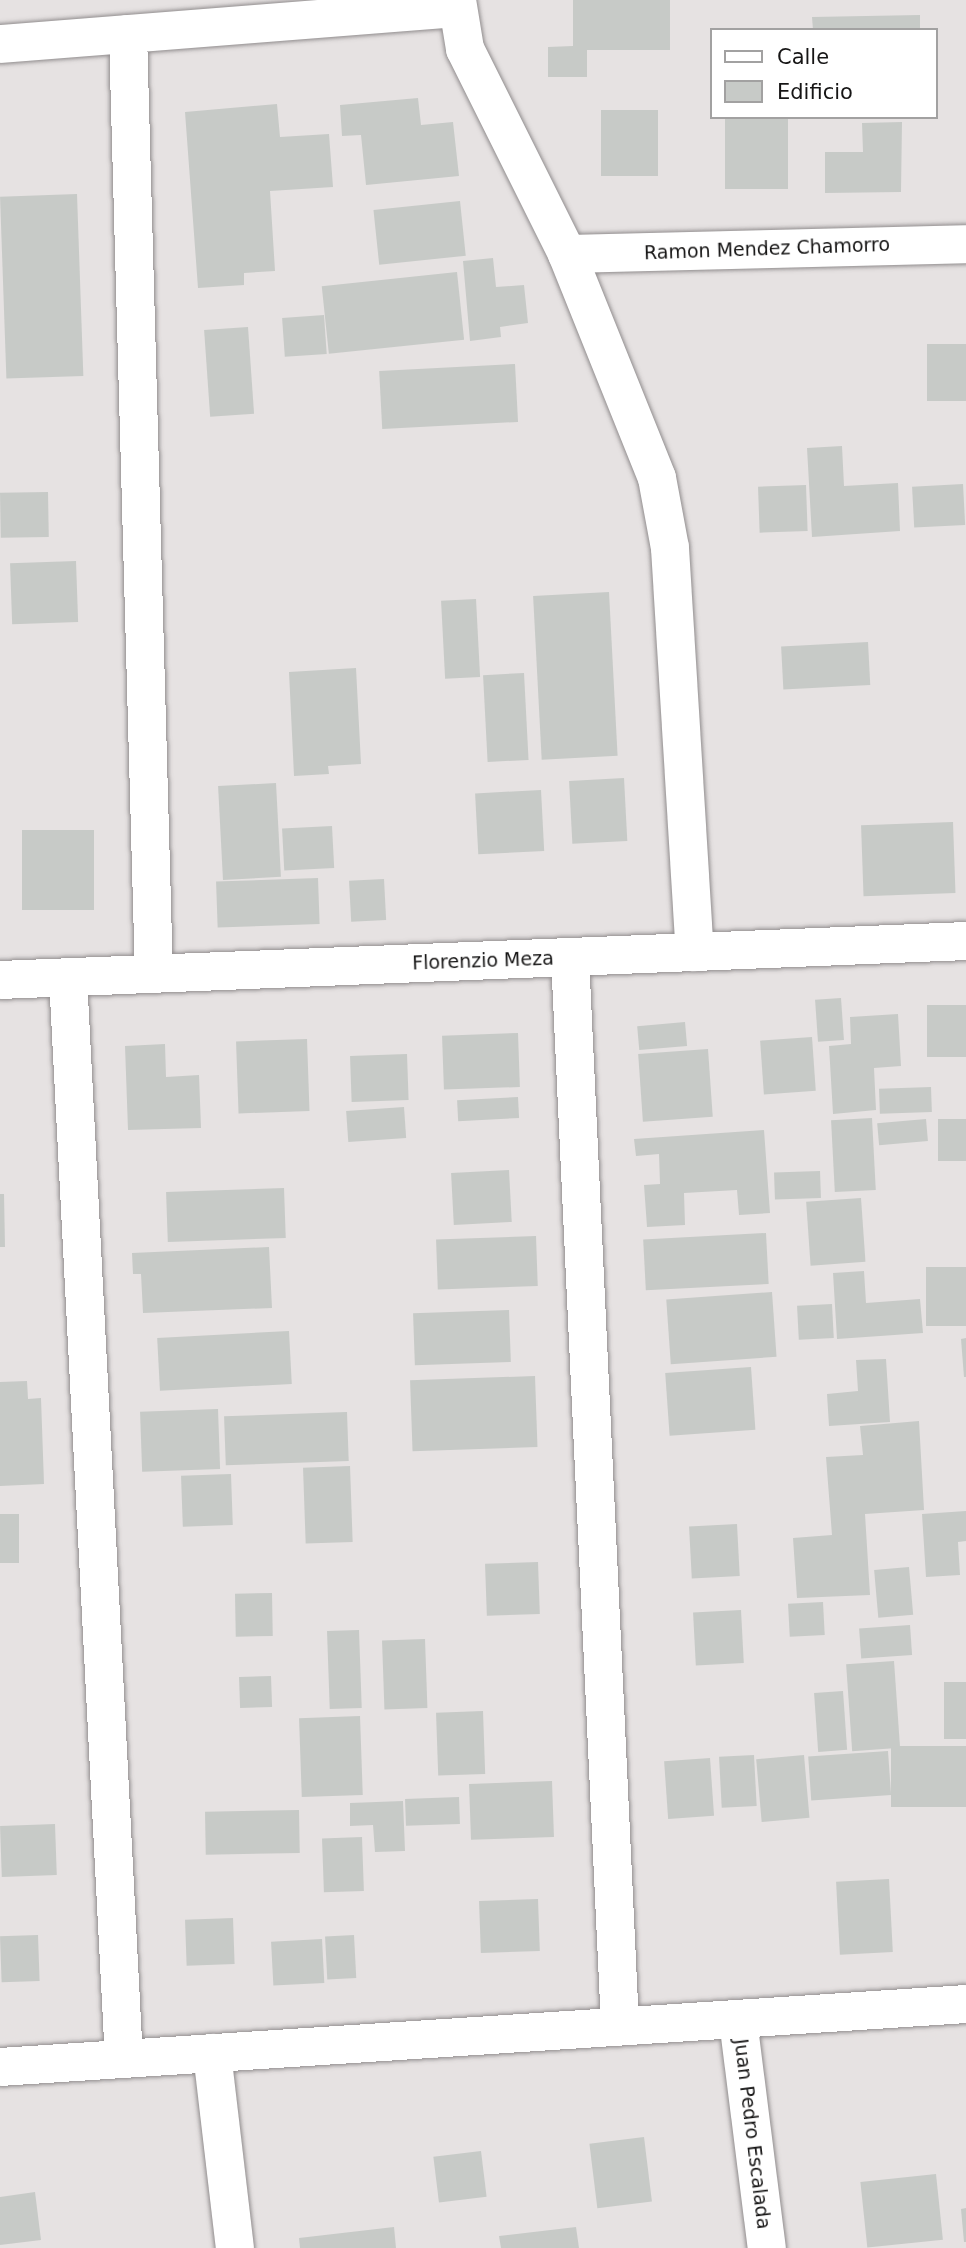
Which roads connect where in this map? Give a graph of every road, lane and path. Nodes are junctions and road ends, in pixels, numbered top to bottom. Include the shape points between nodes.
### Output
1 (457, 4) edge
2 (128, 34) junction
3 (0, 44) edge
4 (966, 244) edge
5 (568, 254) junction
6 (966, 941) edge
7 (695, 952) junction
8 (570, 957) junction
9 (153, 974) junction
10 (68, 977) junction
11 (0, 980) edge
12 (966, 2004) edge
13 (738, 2020) junction
14 (620, 2026) junction
15 (212, 2053) junction
16 (124, 2059) junction
17 (0, 2067) edge
18 (235, 2248) edge
19 (767, 2248) edge

1 - 2 street
1 - 5 street via 465,49
2 - 3 street
2 - 9 street
4 - 5 street, Ramon Mendez Chamorro
5 - 7 street via 657,478 668,537
6 - 7 street, Florenzio Meza
7 - 8 street, Florenzio Meza
8 - 9 street, Florenzio Meza
8 - 14 street
9 - 10 street, Florenzio Meza
10 - 11 street, Florenzio Meza
10 - 16 street
12 - 13 street
13 - 14 street
13 - 19 street, Juan Pedro Escalada
14 - 15 street
15 - 16 street
15 - 18 street
16 - 17 street

